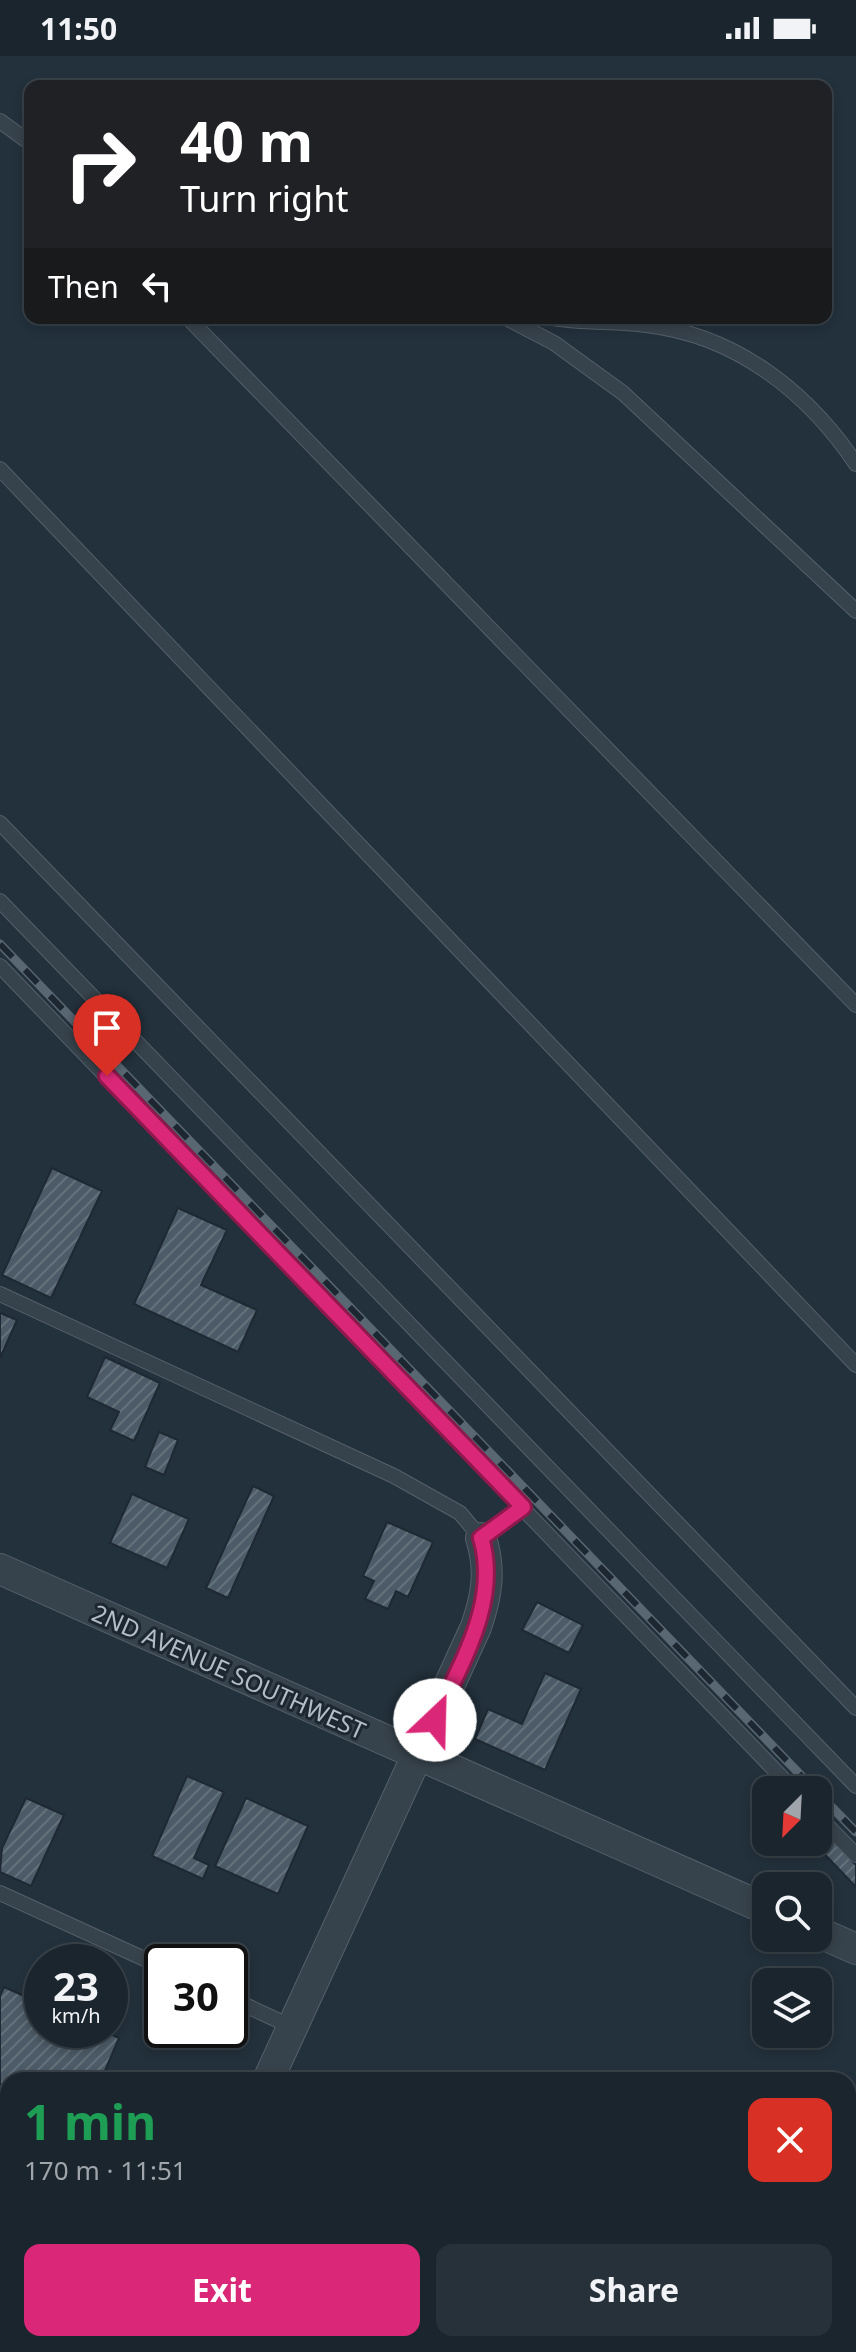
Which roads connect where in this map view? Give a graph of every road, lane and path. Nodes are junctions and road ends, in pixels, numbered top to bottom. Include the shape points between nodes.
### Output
1 (0, 121) edge
2 (24, 139) edge
3 (194, 324) edge
4 (518, 324) edge
5 (633, 324) edge
6 (856, 464) edge
7 (0, 469) edge
8 (856, 611) edge
9 (0, 823) edge
10 (0, 901) edge
11 (0, 966) edge
12 (856, 1005) edge
13 (0, 1294) edge
14 (856, 1365) edge
15 (523, 1507) junction
16 (481, 1538) junction
17 (0, 1569) edge
18 (856, 1708) edge
19 (419, 1755) junction
20 (781, 1776) edge
21 (856, 1786) edge
22 (832, 1830) edge
23 (856, 1855) edge
24 (0, 1893) edge
25 (752, 1903) edge
26 (832, 1938) edge
27 (856, 1949) edge
28 (144, 1959) edge
29 (248, 2006) edge
30 (292, 2027) junction
31 (272, 2072) edge

1 - 2 lane
3 - 12 lane
4 - 8 lane via 554,343 623,393
5 - 6 lane via 686,332 768,370
7 - 14 lane
9 - 18 lane
10 - 21 lane
11 - 15 lane
13 - 16 lane via 394,1476 460,1513
15 - 16 lane
15 - 20 lane
16 - 19 street via 489,1562 486,1597
17 - 19 street, 2ND AVENUE SOUTHWEST
19 - 25 street, 2ND AVENUE SOUTHWEST
19 - 30 street
22 - 23 lane
24 - 28 lane
26 - 27 street
29 - 30 lane
30 - 31 street

